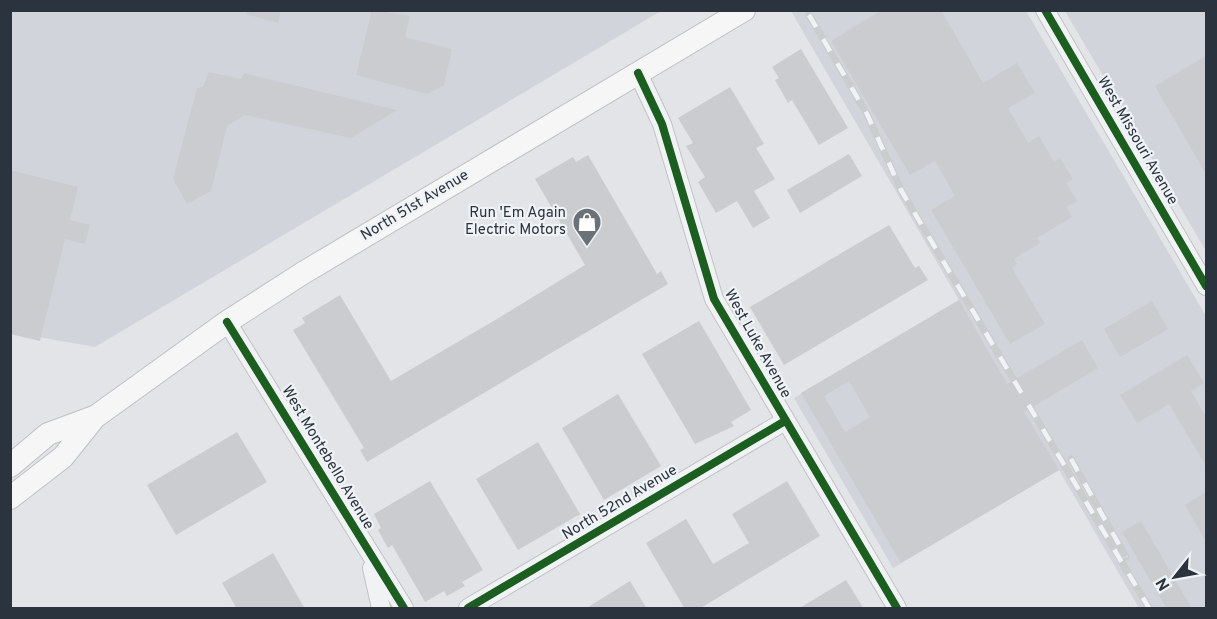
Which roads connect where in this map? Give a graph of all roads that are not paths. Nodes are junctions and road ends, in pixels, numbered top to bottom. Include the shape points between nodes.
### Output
1 (744, 10) edge
2 (1045, 10) edge
3 (639, 73) junction
4 (1206, 286) edge
5 (227, 322) junction
6 (95, 417) junction
7 (784, 421) junction
8 (10, 466) edge
9 (10, 498) edge
10 (367, 549) junction
11 (381, 609) edge
12 (404, 609) edge
13 (468, 609) edge
14 (897, 609) edge

1 - 3 main road, North 51st Avenue
2 - 4 street, West Missouri Avenue
3 - 5 main road, North 51st Avenue
3 - 7 street, West Luke Avenue via 662,124 714,299
5 - 6 main road, North 51st Avenue
5 - 10 street, West Montebello Avenue
6 - 8 main road, North 51st Avenue via 48,434
6 - 9 main road, North 51st Avenue via 63,457
7 - 13 street, North 52nd Avenue
7 - 14 street, West Luke Avenue
10 - 11 street
10 - 12 street, West Montebello Avenue

